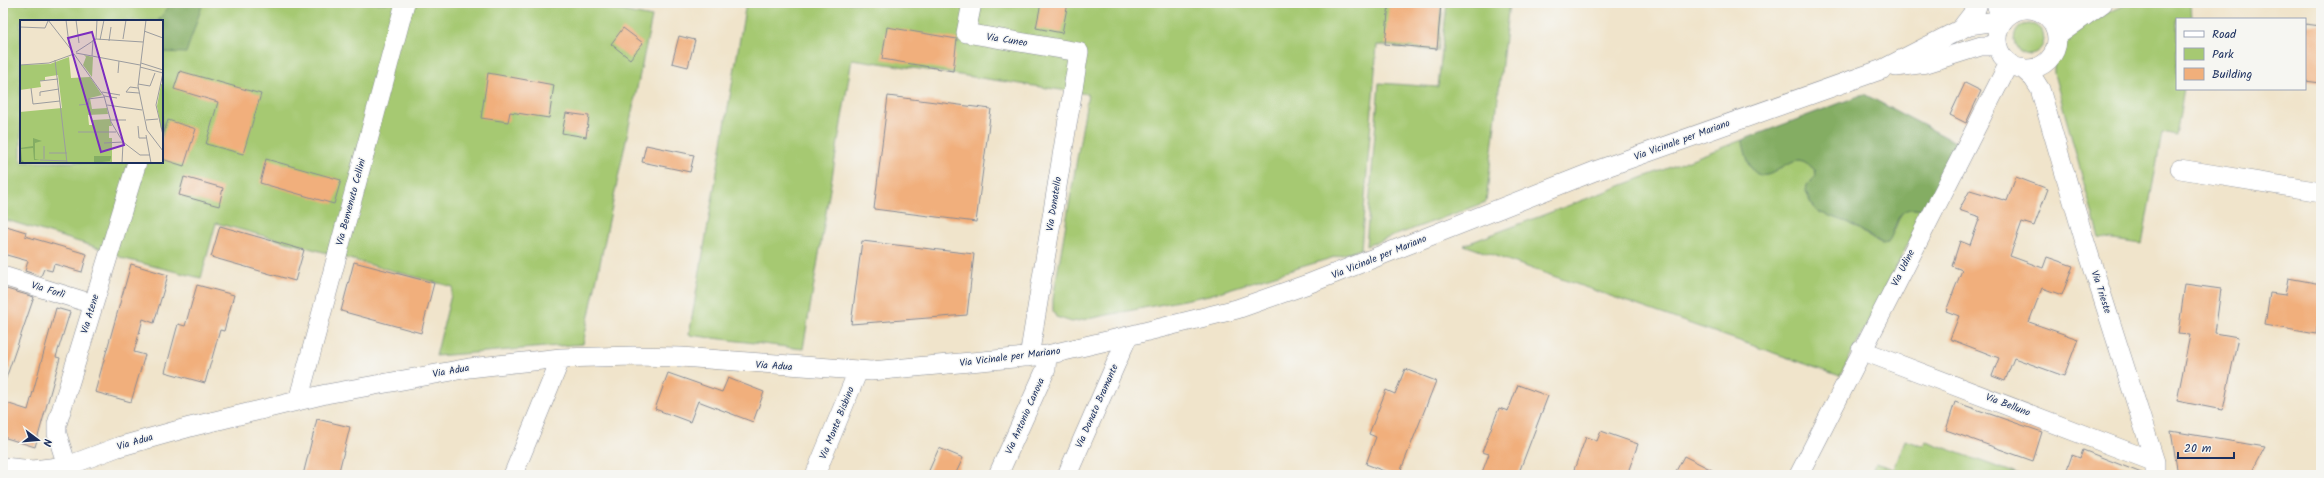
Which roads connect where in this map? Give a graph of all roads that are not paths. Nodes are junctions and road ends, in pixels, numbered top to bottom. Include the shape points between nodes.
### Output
1 (405, 3) edge
2 (972, 3) edge
3 (1978, 3) edge
4 (1996, 3) edge
5 (2094, 3) edge
6 (2103, 3) edge
7 (2024, 6) edge
8 (2045, 14) junction
9 (2002, 23) junction
10 (1959, 29) junction
11 (2057, 36) junction
12 (1998, 46) junction
13 (1964, 51) junction
14 (1079, 52) joint
15 (2047, 61) junction
16 (2016, 65) junction
17 (1883, 69) junction
18 (2045, 110) junction
19 (137, 163) edge
20 (2180, 169) dead end
21 (2321, 192) edge
22 (3, 276) edge
23 (93, 304) junction
24 (1128, 336) junction
25 (1861, 350) junction
26 (1038, 356) junction
27 (561, 358) junction
28 (858, 371) junction
29 (298, 401) junction
30 (3, 467) edge
31 (2155, 468) edge
32 (63, 470) edge
33 (513, 475) edge
34 (815, 475) edge
35 (998, 475) edge
36 (1067, 475) edge
37 (1799, 475) edge

1 - 29 street, Via Benvenuto Cellini
2 - 14 street, Via Cuneo via 966,33
3 - 10 street
4 - 9 street
5 - 8 street via 2072,10
6 - 11 street
7 - 8 street
7 - 9 street via 2012,12
8 - 11 street via 2055,27
9 - 10 street via 1990,22
9 - 12 street
10 - 13 street
10 - 17 street
11 - 15 street via 2057,45
12 - 13 street via 1981,46
12 - 16 street
13 - 17 street via 1927,63
14 - 26 street, Via Donatello
15 - 16 street via 2036,67
15 - 18 street, Via Trieste via 2044,82
16 - 18 street, Via Trieste via 2033,78 2040,89
16 - 25 street, Via Udine
17 - 24 street, Via Vicinale per Mariano via 1595,171 1308,284 1237,309
18 - 31 street, Via Trieste
19 - 23 street, Via Atene
20 - 21 street
22 - 23 street, Via Forlì
23 - 32 street, Via Atene via 57,424
24 - 26 street, Via Vicinale per Mariano
24 - 36 street, Via Donato Bramante
25 - 31 street, Via Belluno
25 - 37 street, Via Udine
26 - 28 street, Via Vicinale per Mariano
26 - 35 street, Via Antonio Canova via 1046,369
27 - 28 street, Via Adua via 681,357
27 - 29 street, Via Adua via 469,368
27 - 33 street
28 - 34 street, Via Monte Bisbino
29 - 32 street, Via Adua via 118,447
30 - 32 street, Via Adua

